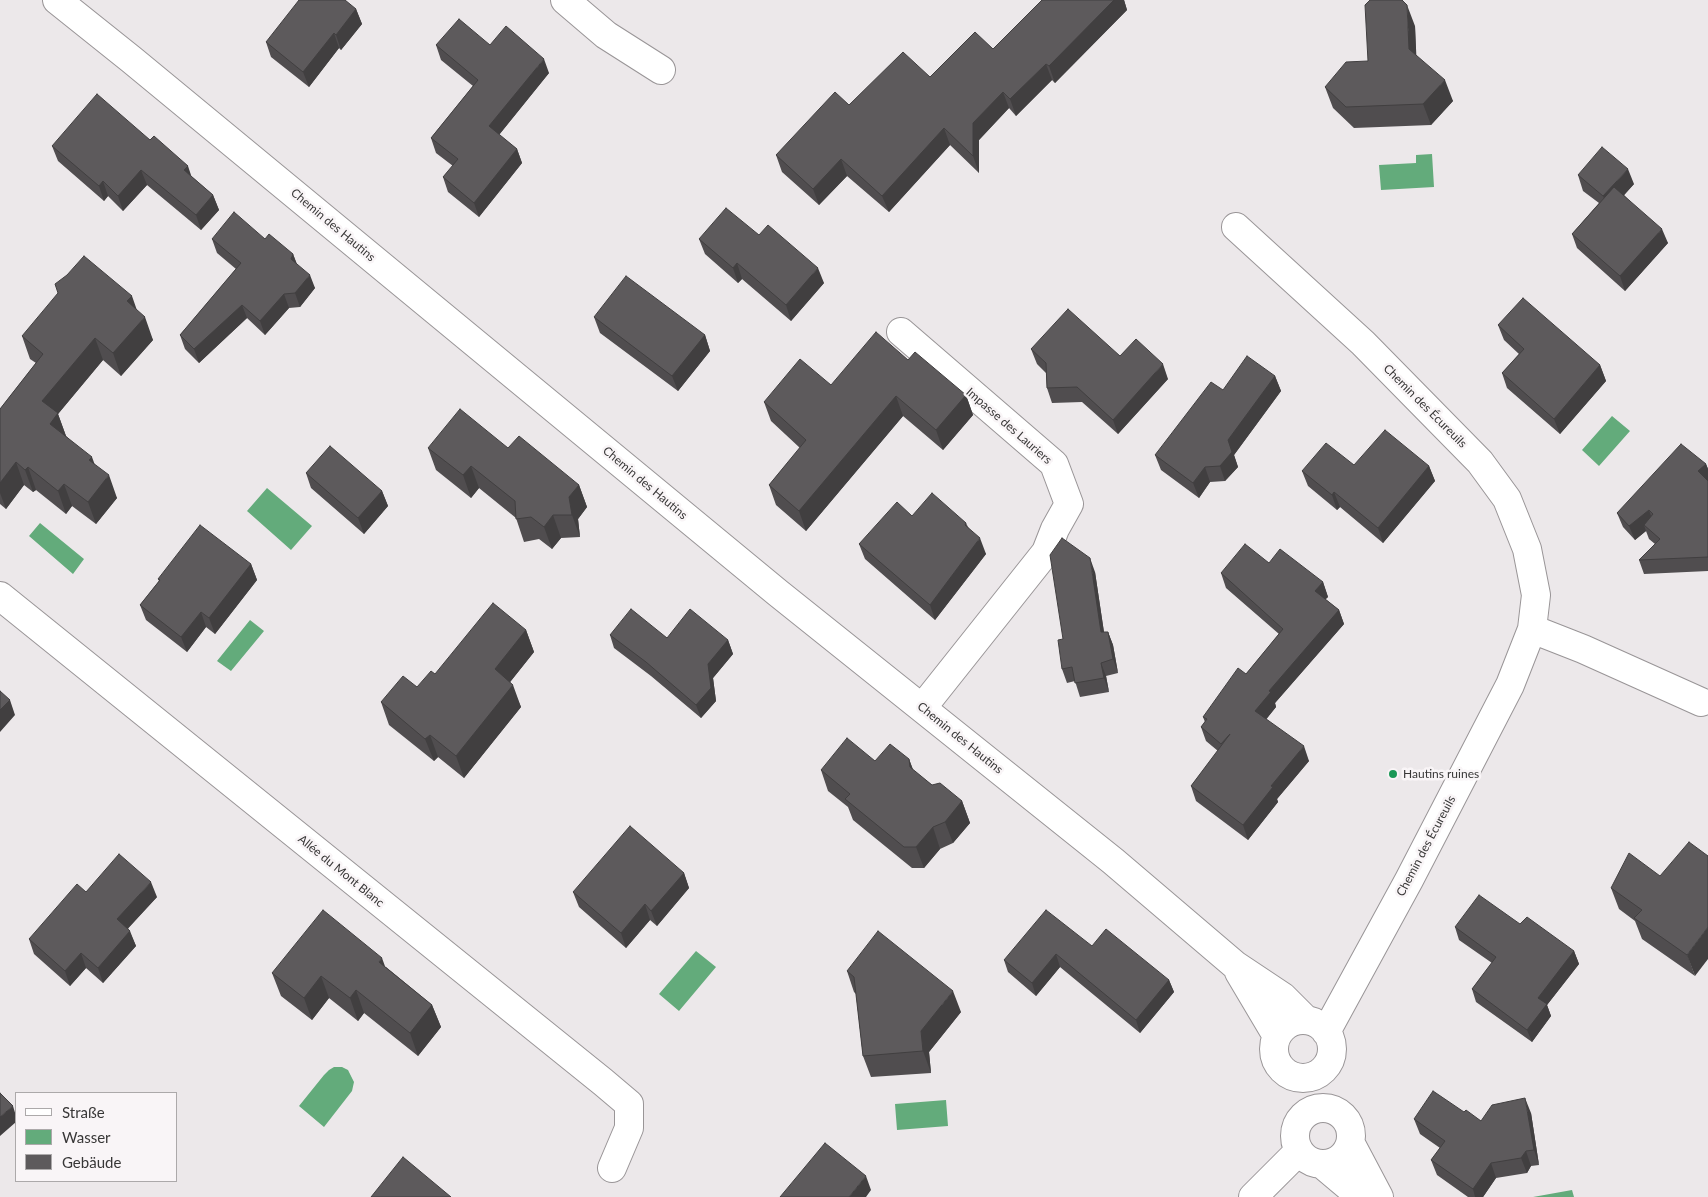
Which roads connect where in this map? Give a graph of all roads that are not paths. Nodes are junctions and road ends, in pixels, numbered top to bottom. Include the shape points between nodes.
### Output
1 (57, 0) edge
2 (565, 0) edge
3 (661, 70) dead end
4 (1236, 227) dead end
5 (901, 332) dead end
6 (0, 596) edge
7 (1532, 629) junction
8 (1701, 702) dead end
9 (922, 708) junction
10 (1235, 964) junction
11 (1316, 1026) junction
12 (1277, 1036) junction
13 (1328, 1064) junction
14 (1286, 1073) junction
15 (1337, 1110) junction
16 (1297, 1139) junction
17 (1351, 1144) junction
18 (1322, 1165) junction
19 (612, 1168) dead end
20 (1253, 1197) edge
21 (1361, 1197) edge
22 (1379, 1197) edge

1 - 9 street, Chemin des Hautins
2 - 3 street via 606,35
4 - 7 street, Chemin des Écureuils via 1363,343 1480,462 1508,499 1527,549 1536,595
5 - 9 street, Impasse des Lauriers via 1054,464 1069,504 1046,552
6 - 19 street, Allée du Mont Blanc via 628,1104 629,1128
7 - 8 street
7 - 11 street, Chemin des Écureuils via 1510,685 1409,880
9 - 10 street, Chemin des Hautins via 1114,861
10 - 11 street, Chemin des Hautins
10 - 12 street, Chemin des Hautins
11 - 12 street via 1295,1022 1284,1027
11 - 13 street via 1332,1044
12 - 14 street, Chemin des Hautins via 1274,1049 1278,1063
13 - 14 street via 1320,1073 1309,1077
13 - 15 street
14 - 16 street, Chemin des Hautins
15 - 16 street via 1311,1110 1302,1118
15 - 17 street via 1349,1125
16 - 18 street via 1309,1161
16 - 20 street
17 - 18 street via 1340,1160
17 - 22 street
18 - 21 street

